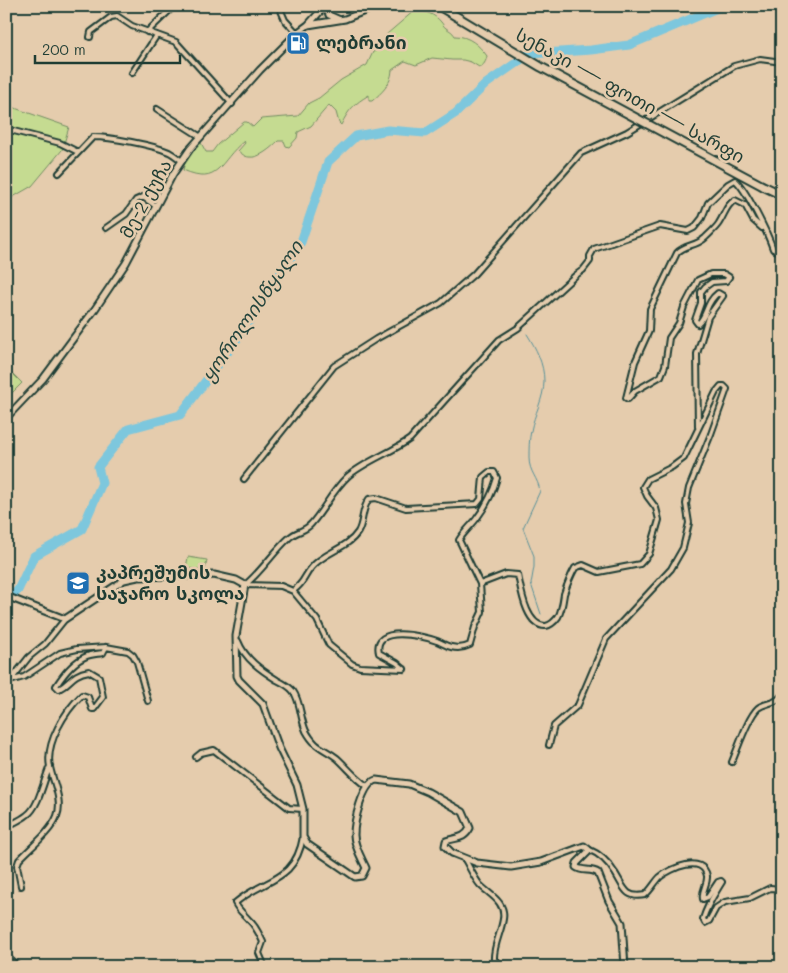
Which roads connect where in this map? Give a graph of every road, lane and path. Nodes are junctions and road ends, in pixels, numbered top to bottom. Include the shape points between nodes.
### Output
1 (174, 6) edge
2 (279, 6) edge
3 (326, 6) edge
4 (377, 6) edge
5 (440, 6) edge
6 (340, 20) junction
7 (308, 24) junction
8 (147, 32) junction
9 (297, 33) junction
10 (157, 35) junction
11 (90, 37) dead end
12 (782, 62) edge
13 (132, 73) dead end
14 (232, 104) junction
15 (157, 110) dead end
16 (6, 129) edge
17 (201, 137) junction
18 (78, 152) junction
19 (182, 161) junction
20 (59, 173) dead end
21 (782, 195) edge
22 (156, 206) junction
23 (106, 228) dead end
24 (763, 230) junction
25 (782, 253) edge
26 (6, 418) edge
27 (698, 427) junction
28 (244, 479) dead end
29 (480, 584) junction
30 (245, 585) junction
31 (293, 591) junction
32 (6, 596) edge
33 (66, 619) junction
34 (236, 636) junction
35 (106, 647) junction
36 (10, 681) junction
37 (6, 686) edge
38 (782, 695) edge
39 (148, 701) dead end
40 (549, 745) dead end
41 (196, 757) dead end
42 (732, 762) dead end
43 (50, 766) junction
44 (367, 786) junction
45 (303, 809) junction
46 (6, 827) edge
47 (303, 837) junction
48 (588, 849) junction
49 (464, 858) junction
50 (21, 886) dead end
51 (782, 889) edge
52 (6, 956) edge
53 (19, 967) edge
54 (265, 967) edge
55 (506, 967) edge
56 (625, 967) edge

1 - 8 street
2 - 9 street via 284,20
3 - 6 street via 329,14
3 - 7 street, მე-2 ქუჩა
4 - 6 street
5 - 21 highway, სენაკი — ფოთი — სარფი, bridge via 541,67
6 - 7 street
7 - 9 street, მე-2 ქუჩა
8 - 10 street
8 - 11 street via 117,16 91,32
9 - 14 street, მე-2 ქუჩა
10 - 13 street
10 - 14 street via 176,42
12 - 28 street via 760,59 734,66 627,132 581,153 474,274 441,303 334,366
14 - 17 street, მე-2 ქუჩა
15 - 17 street
16 - 18 street via 60,143
17 - 19 street, მე-2 ქუჩა
18 - 19 street via 93,137 104,137 169,152
18 - 20 street
19 - 22 street, მე-2 ქუჩა
22 - 23 street via 143,197 136,200 126,214
22 - 26 street, მე-2 ქუჩა via 126,263 95,309 43,378
24 - 25 street via 773,249
24 - 27 street via 745,205 735,200 730,202 720,222 705,238 677,253 650,309 649,331 635,362 626,394 628,399 635,391 661,376 669,338 698,280 712,274 729,277 726,282 710,283 701,292 698,324 710,300 718,293 723,296 708,317 697,354
24 - 30 street via 748,197 735,180 708,203 702,218 688,231 660,226 594,249 583,270 518,328 499,340 410,439 348,477 328,499 314,522 291,536
27 - 29 street via 684,458 648,479 644,487 659,520 649,554 640,564 600,572 583,565 575,568 559,616 548,626 532,621 518,575 506,574
27 - 40 street via 716,392 724,386 727,389 689,488 686,504 689,524 683,548 672,569 606,639 578,705 554,726
29 - 31 street via 482,612 470,645 463,649 417,636 383,637 379,653 404,669 360,667 348,661 329,645 317,620
29 - 31 street via 459,540 493,490 497,478 494,472 483,477 481,499 477,504 406,508 376,498 369,500 358,532 312,567 302,584
30 - 31 street via 281,586
30 - 33 street via 214,575 138,577 115,584
30 - 34 street
32 - 33 street
33 - 36 street
34 - 44 street via 248,658 292,690 305,728 314,743 334,756
34 - 45 street via 236,676 263,704 297,785
35 - 36 street via 60,654 24,677
35 - 39 street via 133,655
35 - 43 street via 103,653 87,656 75,665 56,686 62,688 71,678 89,671 100,677 103,697 94,709 84,694 73,704 58,727
36 - 37 street
38 - 42 street via 775,702 760,707 753,715
41 - 45 street via 214,750 289,808
43 - 46 street via 33,810
43 - 50 street via 57,794 57,815 53,825 19,860
44 - 47 street via 360,802 354,834 366,868 362,876 355,877 346,872 312,849
44 - 49 street via 376,780 409,784 462,812 469,831 461,838 444,844 452,853
45 - 47 street
47 - 54 street via 297,856 282,876 236,903 263,942 259,953
48 - 49 street via 584,846 541,862 511,867 489,866
48 - 51 street via 609,864 625,891 633,896 645,895 661,876 696,863 707,876 703,899 718,882 722,882 704,914 705,923 724,902 750,898 770,888
48 - 56 street via 576,867 598,873 622,924
49 - 55 street via 479,884 500,903 503,920 494,960
52 - 53 street

